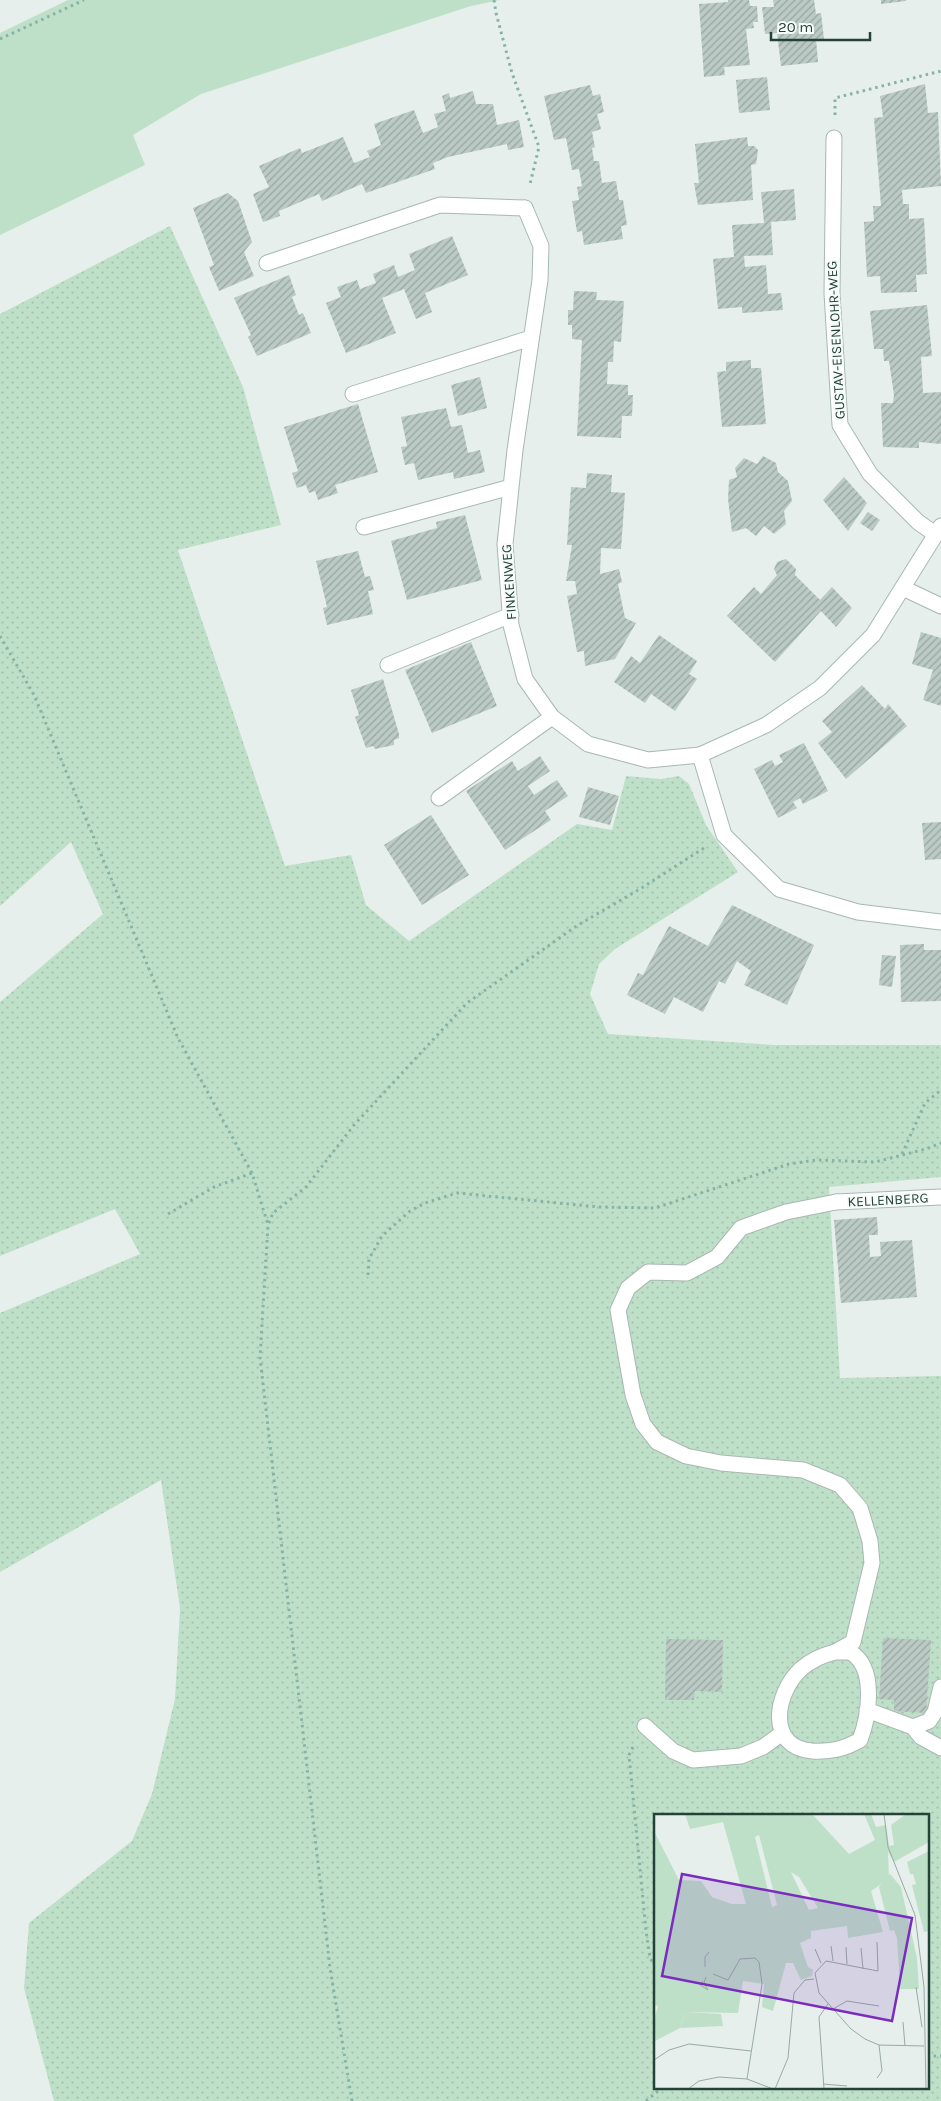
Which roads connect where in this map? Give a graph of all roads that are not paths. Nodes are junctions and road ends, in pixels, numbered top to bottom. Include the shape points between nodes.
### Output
1 (834, 138) road end
2 (267, 263) dead end
3 (531, 338) junction
4 (353, 394) dead end
5 (511, 488) junction
6 (364, 527) dead end
7 (938, 530) edge
8 (903, 588) junction
9 (941, 606) edge
10 (511, 615) junction
11 (388, 665) dead end
12 (552, 717) junction
13 (700, 755) junction
14 (439, 798) dead end
15 (941, 922) edge
16 (941, 1197) edge
17 (835, 1652) junction
18 (941, 1687) edge
19 (867, 1710) junction
20 (645, 1726) road end
21 (913, 1726) junction
22 (781, 1734) junction
23 (941, 1748) edge

1 - 7 street, GUSTAV-EISENLOHR-WEG via 832,293 840,425 870,474 918,522
2 - 3 street, FINKENWEG via 440,205 525,208 541,246 540,280
3 - 4 street
3 - 5 street, FINKENWEG
5 - 6 street
5 - 10 street, FINKENWEG via 505,544
7 - 8 street, FINKENWEG
8 - 9 street
8 - 13 street, FINKENWEG via 873,635 820,688 766,725
10 - 11 street
10 - 12 street, FINKENWEG via 525,679
12 - 13 street, FINKENWEG via 588,744 648,760
12 - 14 street
13 - 15 street via 724,835 779,889 858,912
16 - 17 street, KELLENBERG via 836,1202 786,1212 741,1228 717,1257 687,1273 648,1272 628,1288 618,1310 633,1395 643,1424 657,1442 695,1458 721,1463 803,1470 840,1485 860,1508 870,1541 872,1563 853,1642
17 - 19 street via 859,1656 866,1677
17 - 22 street via 820,1656 801,1669 791,1682 779,1714
18 - 21 street via 929,1722
19 - 21 street
19 - 22 street via 860,1740 836,1750 801,1750 788,1743
20 - 22 street via 673,1751 693,1760 741,1756 763,1747
21 - 23 street via 921,1737

